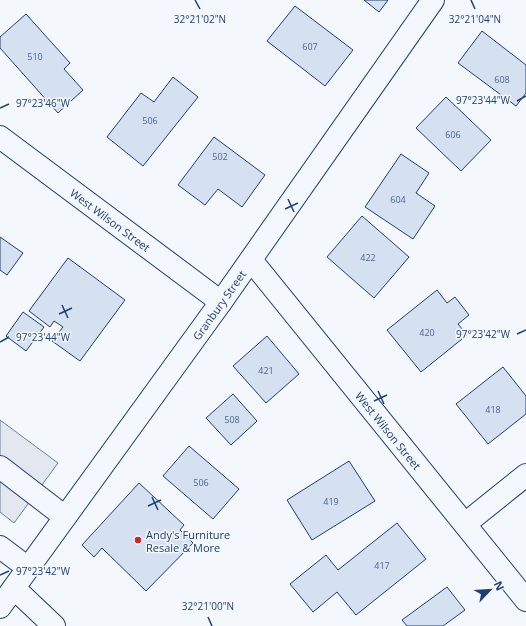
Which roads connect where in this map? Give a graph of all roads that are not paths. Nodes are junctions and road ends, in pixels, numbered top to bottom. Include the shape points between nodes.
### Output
1 (434, 0) edge
2 (0, 137) edge
3 (251, 260) junction
4 (221, 302) junction
5 (0, 467) edge
6 (526, 475) edge
7 (65, 517) junction
8 (465, 524) junction
9 (0, 546) edge
10 (28, 568) junction
11 (14, 588) junction
12 (526, 600) edge
13 (0, 608) edge
14 (54, 626) edge

1 - 3 street, Granbury Street
2 - 4 street, West Wilson Street
3 - 4 street, Granbury Street
3 - 8 street, West Wilson Street
4 - 7 street, Granbury Street
5 - 7 street
6 - 8 street
7 - 10 street, Granbury Street
8 - 12 street, West Wilson Street
9 - 10 street
10 - 11 street, Granbury Street
11 - 13 street, Granbury Street
11 - 14 street

